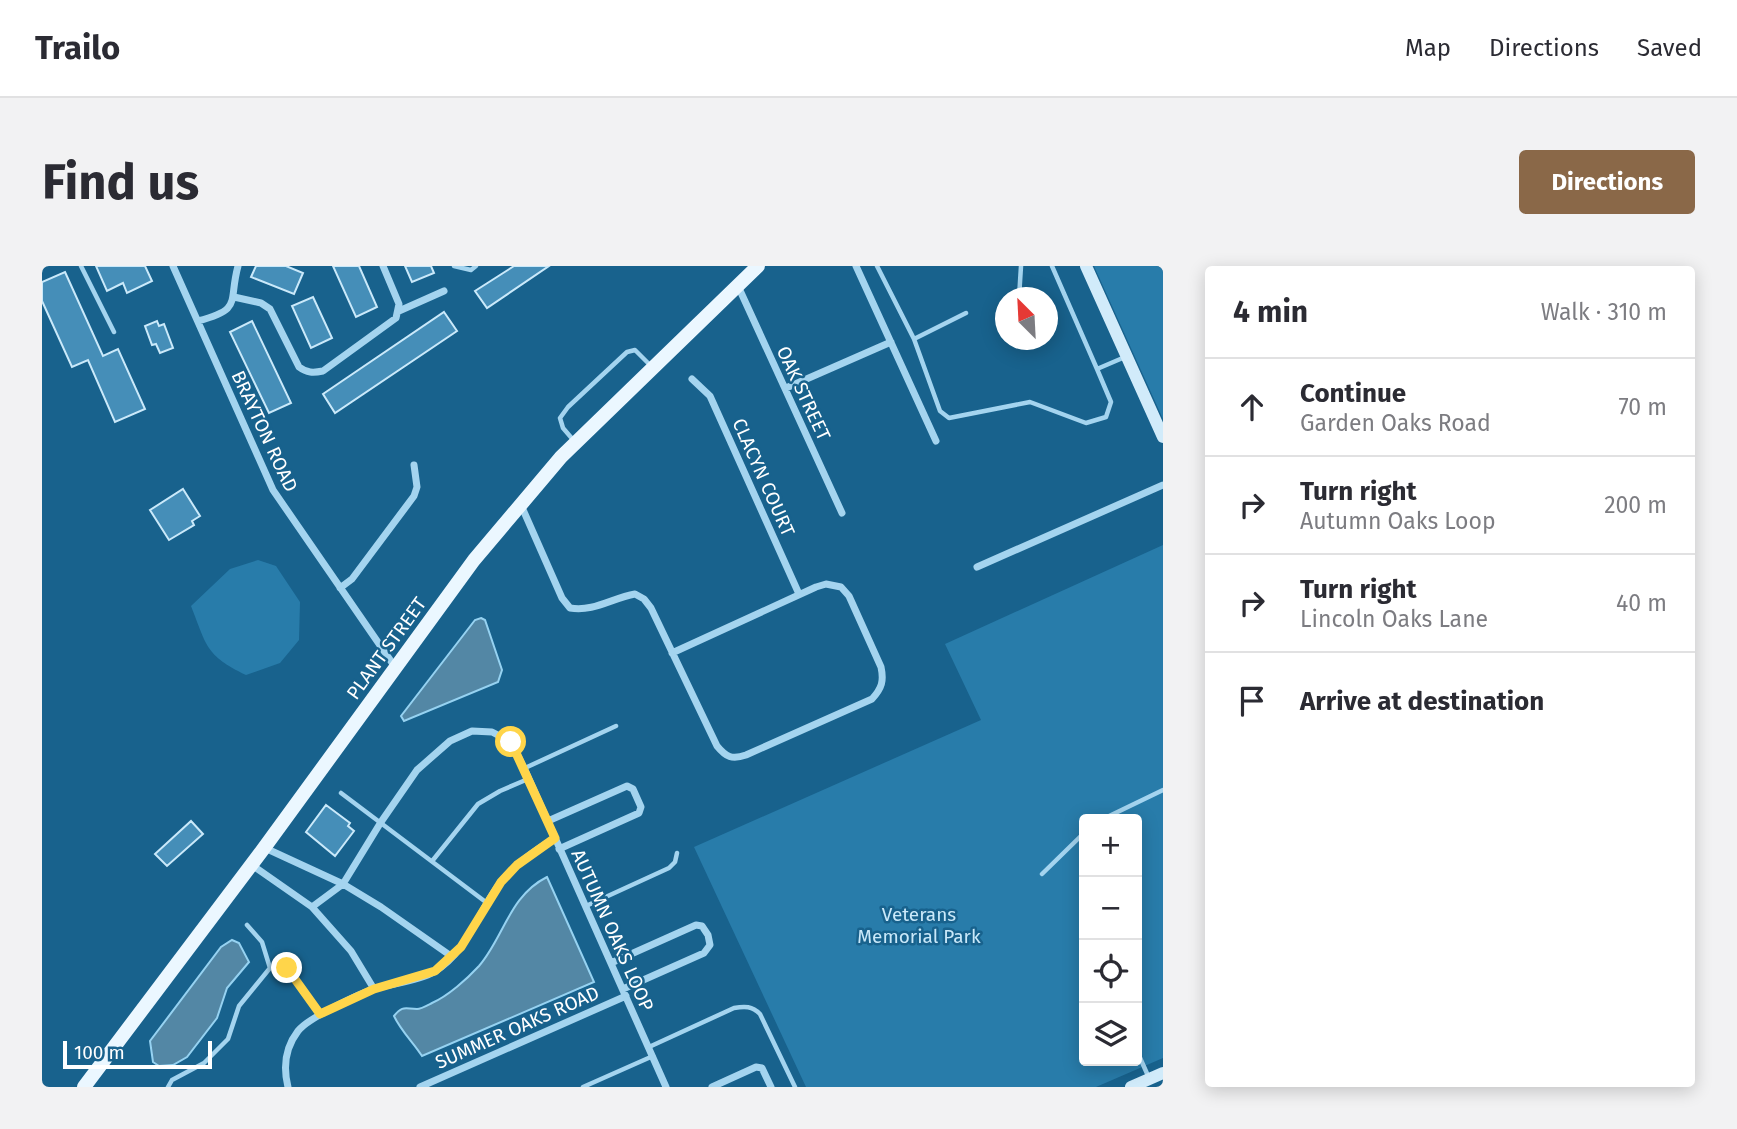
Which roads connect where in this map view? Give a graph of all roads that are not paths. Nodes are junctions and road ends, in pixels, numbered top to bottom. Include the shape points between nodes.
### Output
1 (81, 266) edge
2 (173, 266) edge
3 (238, 266) edge
4 (383, 266) edge
5 (454, 266) edge
6 (476, 266) edge
7 (758, 266) edge
8 (856, 266) edge
9 (877, 266) edge
10 (1021, 266) edge
11 (1052, 266) edge
12 (1086, 266) edge
13 (737, 286) junction
14 (1020, 287) edge
15 (444, 291) dead end
16 (234, 297) junction
17 (399, 311) junction
18 (966, 313) dead end
19 (198, 321) junction
20 (114, 332) dead end
21 (914, 339) junction
22 (891, 342) junction
23 (1127, 356) junction
24 (653, 368) junction
25 (1097, 369) junction
26 (692, 379) dead end
27 (786, 388) junction
28 (1163, 437) edge
29 (936, 441) dead end
30 (575, 443) junction
31 (414, 465) dead end
32 (1163, 485) edge
33 (520, 505) junction
34 (842, 513) dead end
35 (976, 567) dead end
36 (340, 588) junction
37 (799, 594) junction
38 (672, 653) junction
39 (396, 668) junction
40 (616, 726) dead end
41 (524, 768) junction
42 (529, 779) junction
43 (1163, 792) edge
44 (341, 793) dead end
45 (1114, 814) edge
46 (548, 821) junction
47 (381, 822) junction
48 (555, 838) junction
49 (1079, 838) edge
50 (264, 848) junction
51 (559, 849) junction
52 (677, 853) dead end
53 (433, 860) junction
54 (252, 864) junction
55 (1042, 874) dead end
56 (343, 884) junction
57 (488, 904) junction
58 (586, 906) junction
59 (312, 907) junction
60 (247, 925) dead end
61 (451, 956) junction
62 (611, 963) junction
63 (270, 968) junction
64 (374, 989) junction
65 (625, 992) junction
66 (320, 1014) junction
67 (649, 1047) junction
68 (653, 1056) junction
69 (1142, 1063) edge
70 (1163, 1073) edge
71 (1149, 1079) junction
72 (83, 1087) edge
73 (168, 1087) edge
74 (288, 1087) edge
75 (420, 1087) edge
76 (583, 1087) edge
77 (666, 1087) edge
78 (712, 1087) edge
79 (771, 1087) edge
80 (795, 1087) edge
81 (1131, 1087) edge

1 - 20 lane
2 - 19 street, BRAYTON ROAD
3 - 16 street
4 - 17 street
5 - 6 lane via 471,270
7 - 13 main road, PLANT STREET
8 - 22 street
9 - 21 lane
10 - 14 lane
11 - 25 lane
12 - 23 street
13 - 24 main road, PLANT STREET
13 - 27 street, OAK STREET
15 - 17 street
16 - 17 street via 270,309 299,367 315,373 393,323
16 - 19 street via 229,310
18 - 21 lane
19 - 36 street, BRAYTON ROAD via 273,490
21 - 25 lane via 940,411 949,418 1030,401 1086,423 1106,417 1111,402
22 - 27 street
22 - 29 street
23 - 25 lane
23 - 28 street
24 - 30 main road, PLANT STREET
24 - 30 lane via 635,350 622,356 568,407 561,424
26 - 37 street, CLACYN COURT via 710,396
27 - 34 street, OAK STREET
30 - 33 main road, PLANT STREET
31 - 36 street via 414,496 352,579
32 - 35 street
33 - 38 street via 570,608 593,608 635,594 651,608
33 - 39 main road, PLANT STREET
36 - 39 street, BRAYTON ROAD
37 - 38 street
37 - 38 street via 826,584 841,587 849,596 881,667 880,690 872,699 735,759 717,746
39 - 50 main road, PLANT STREET
40 - 41 lane
41 - 42 street
41 - 47 street via 511,742 492,732 472,732 450,741 417,770
42 - 46 street
42 - 53 lane via 478,804
43 - 45 lane
44 - 47 lane
46 - 48 street
46 - 51 street via 627,786 634,789 639,813
47 - 53 lane
47 - 56 street
48 - 51 street, AUTUMN OAKS LOOP
48 - 57 street, AUTUMN OAKS LOOP via 517,865
49 - 55 lane
50 - 54 main road, PLANT STREET
50 - 56 street
51 - 58 street, AUTUMN OAKS LOOP
52 - 58 lane via 669,868
53 - 57 lane
54 - 59 street
54 - 72 main road, PLANT STREET
56 - 59 street
56 - 61 street
57 - 61 street, AUTUMN OAKS LOOP
58 - 62 street, AUTUMN OAKS LOOP
59 - 64 street via 351,951
60 - 63 lane via 262,942
61 - 64 street, AUTUMN OAKS LOOP via 435,971
62 - 65 street, AUTUMN OAKS LOOP
62 - 65 street, SUMMER OAKS ROAD via 695,925 708,934 710,945 704,953
63 - 66 lane via 287,968
63 - 73 lane via 239,1006 228,1039 204,1063 172,1080
64 - 66 street, AUTUMN OAKS LOOP
65 - 67 street, AUTUMN OAKS LOOP
65 - 75 street, SUMMER OAKS ROAD
66 - 74 street, AUTUMN OAKS LOOP via 298,1030 287,1053 284,1072
67 - 68 street, AUTUMN OAKS LOOP
67 - 80 lane via 745,1006 760,1014
68 - 76 lane
68 - 77 street, AUTUMN OAKS LOOP
69 - 71 lane
70 - 71 street
71 - 81 street
78 - 79 street via 756,1067 762,1068

